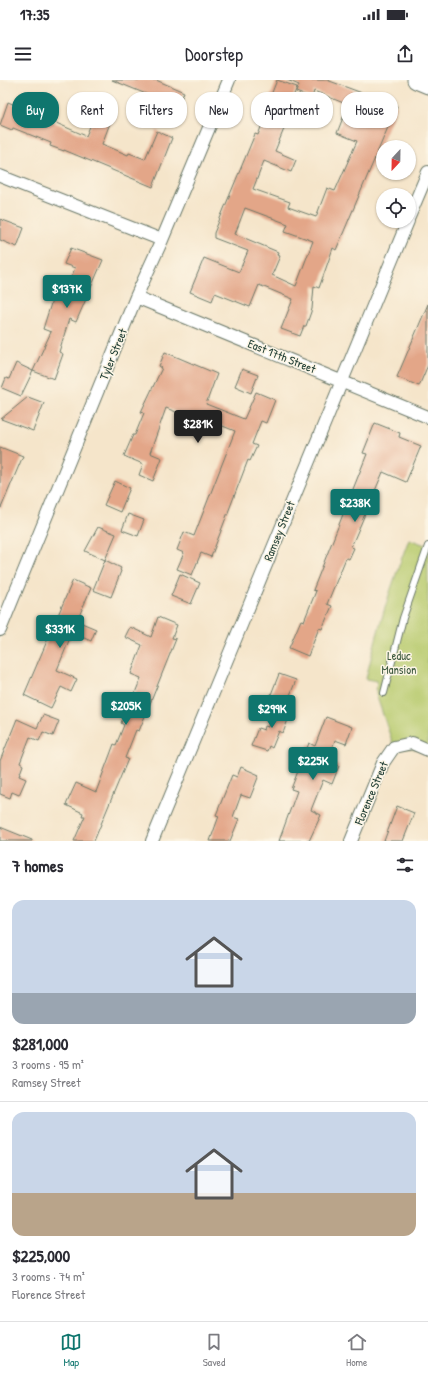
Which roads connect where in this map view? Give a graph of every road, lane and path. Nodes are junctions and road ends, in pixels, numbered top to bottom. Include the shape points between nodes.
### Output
1 (229, 80) edge
2 (416, 80) edge
3 (428, 85) edge
4 (428, 172) edge
5 (0, 176) edge
6 (416, 200) edge
7 (405, 228) edge
8 (162, 240) junction
9 (136, 296) junction
10 (341, 380) junction
11 (428, 416) edge
12 (428, 546) edge
13 (0, 630) edge
14 (384, 693) dead end
15 (428, 750) edge
16 (152, 841) edge
17 (351, 841) edge

1 - 8 street, Tyler Street
2 - 3 street
4 - 6 street
5 - 8 street
7 - 10 street, Ramsey Street
8 - 9 street, Tyler Street
9 - 10 street, East 17th Street
9 - 13 street, Tyler Street
10 - 11 street, East 17th Street
10 - 16 street, Ramsey Street
12 - 14 lane via 403,618
15 - 17 street, Florence Street via 412,743 394,747 383,763

